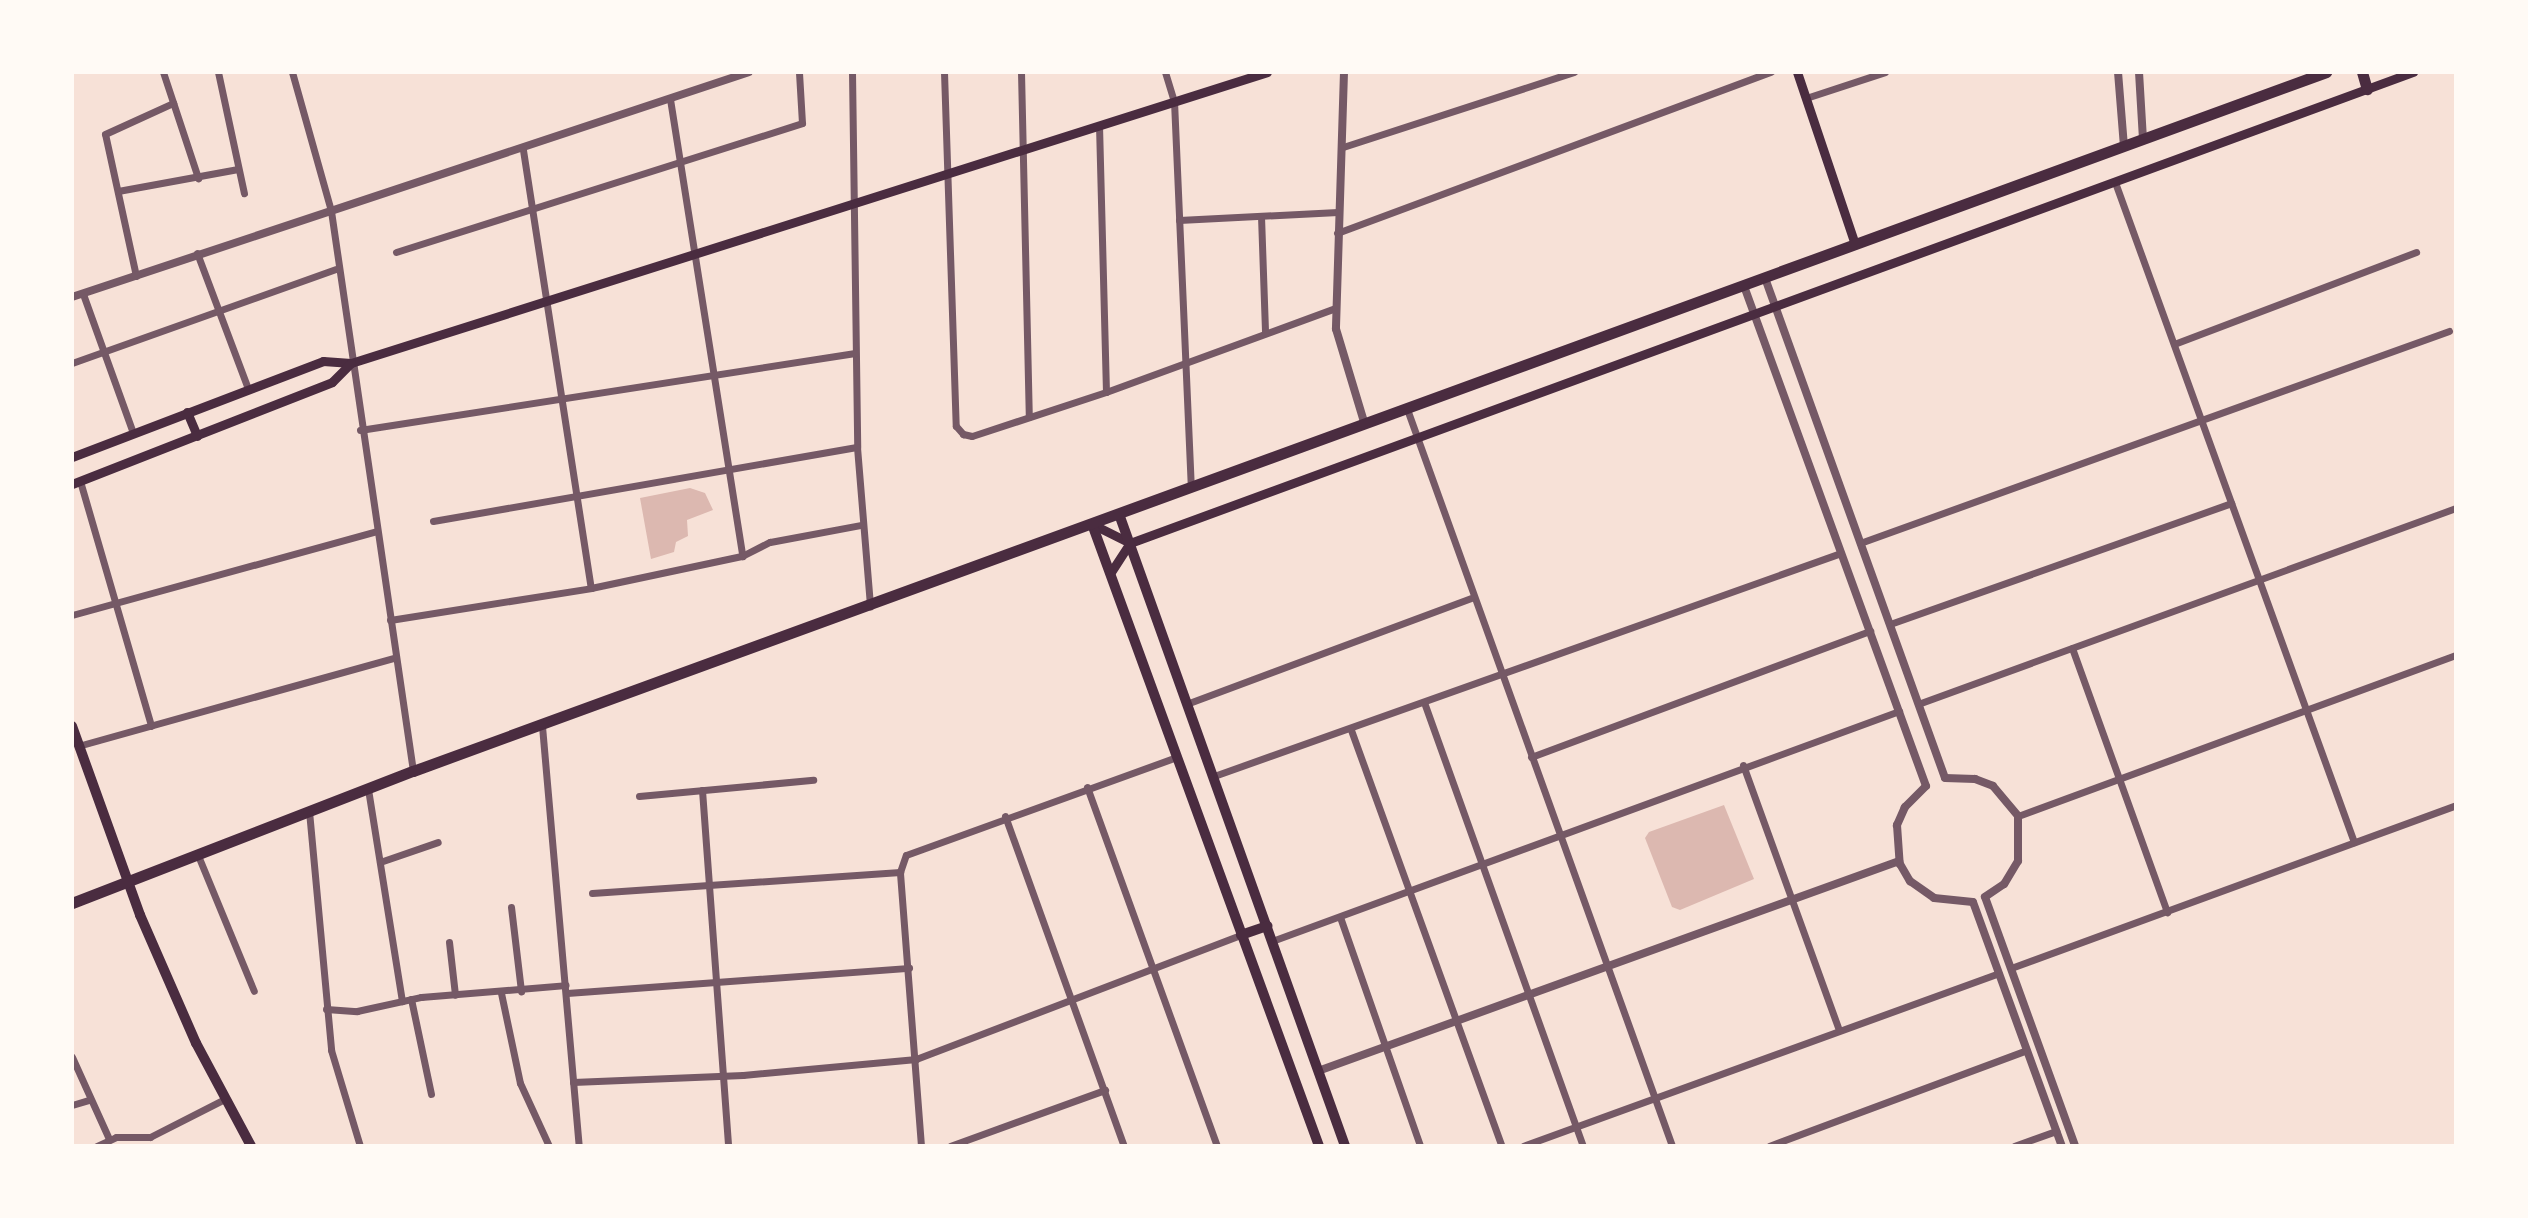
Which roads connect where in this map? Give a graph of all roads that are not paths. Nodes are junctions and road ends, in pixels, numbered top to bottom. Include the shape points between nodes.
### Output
1 (163, 72) edge
2 (218, 72) edge
3 (292, 72) edge
4 (749, 72) edge
5 (799, 72) edge
6 (852, 72) edge
7 (944, 72) edge
8 (1021, 72) edge
9 (1165, 72) edge
10 (1267, 72) edge
11 (1344, 72) edge
12 (1574, 72) edge
13 (1771, 72) edge
14 (1797, 72) edge
15 (1885, 72) edge
16 (2118, 72) edge
17 (2139, 72) edge
18 (2326, 72) edge
19 (2362, 72) edge
20 (2413, 72) edge
21 (2367, 89) junction
22 (1806, 98) junction
23 (670, 99) junction
24 (1174, 101) junction
25 (173, 103) junction
26 (1099, 125) junction
27 (2143, 139) junction
28 (2124, 146) junction
29 (1343, 147) junction
30 (523, 150) junction
31 (1022, 150) junction
32 (679, 162) junction
33 (238, 169) junction
34 (951, 171) junction
35 (198, 178) junction
36 (2116, 185) junction
37 (118, 191) junction
38 (244, 193) dead end
39 (857, 203) junction
40 (331, 211) junction
41 (530, 212) junction
42 (1338, 212) junction
43 (1261, 216) junction
44 (1179, 220) junction
45 (1337, 233) junction
46 (1855, 244) junction
47 (396, 252) dead end
48 (2416, 252) dead end
49 (197, 253) junction
50 (692, 253) junction
51 (336, 269) junction
52 (136, 276) junction
53 (1765, 278) junction
54 (1744, 286) junction
55 (83, 294) junction
56 (72, 297) edge
57 (546, 301) junction
58 (1335, 308) junction
59 (1776, 310) junction
60 (216, 312) junction
61 (1756, 317) junction
62 (2449, 331) dead end
63 (1265, 333) junction
64 (2174, 344) junction
65 (104, 351) junction
66 (855, 353) junction
67 (72, 363) edge
68 (351, 363) junction
69 (1183, 363) junction
70 (713, 374) junction
71 (248, 389) junction
72 (1106, 392) junction
73 (559, 399) junction
74 (1407, 409) junction
75 (187, 412) junction
76 (1029, 417) junction
77 (2201, 420) junction
78 (1365, 425) junction
79 (360, 430) junction
80 (133, 433) junction
81 (197, 436) junction
82 (1418, 441) junction
83 (857, 447) junction
84 (72, 457) edge
85 (726, 469) junction
86 (76, 482) edge
87 (1191, 488) junction
88 (576, 496) junction
89 (2231, 503) junction
90 (2456, 508) edge
91 (1119, 514) junction
92 (433, 521) dead end
93 (1092, 524) junction
94 (861, 525) junction
95 (376, 531) junction
96 (1130, 543) junction
97 (1860, 543) junction
98 (1841, 553) junction
99 (742, 556) junction
100 (1111, 572) junction
101 (2259, 580) junction
102 (591, 588) junction
103 (1471, 598) junction
104 (114, 603) junction
105 (870, 606) junction
106 (72, 615) edge
107 (390, 620) junction
108 (1890, 624) junction
109 (1870, 631) junction
110 (2072, 648) junction
111 (2456, 655) edge
112 (394, 658) junction
113 (1502, 677) junction
114 (1189, 703) junction
115 (1918, 704) junction
116 (1425, 705) junction
117 (2306, 710) junction
118 (1899, 711) junction
119 (72, 726) edge
120 (151, 726) junction
121 (542, 726) junction
122 (1351, 730) junction
123 (78, 746) junction
124 (1176, 757) junction
125 (1531, 757) junction
126 (1743, 765) junction
127 (413, 771) junction
128 (1214, 776) junction
129 (813, 780) dead end
130 (2120, 780) junction
131 (1087, 787) junction
132 (368, 789) junction
133 (702, 790) junction
134 (639, 796) dead end
135 (2456, 805) edge
136 (309, 811) junction
137 (1005, 816) junction
138 (2018, 816) junction
139 (1558, 835) junction
140 (438, 842) dead end
141 (2354, 842) junction
142 (197, 853) junction
143 (1899, 861) junction
144 (380, 862) junction
145 (1482, 863) junction
146 (900, 872) junction
147 (127, 882) junction
148 (710, 884) junction
149 (1410, 890) junction
150 (592, 893) dead end
151 (1791, 898) junction
152 (72, 903) edge
153 (511, 907) dead end
154 (2167, 912) junction
155 (1340, 917) junction
156 (1267, 926) junction
157 (1241, 935) junction
158 (1272, 941) junction
159 (449, 942) dead end
160 (1607, 966) junction
161 (909, 968) junction
162 (2011, 968) junction
163 (1153, 970) junction
164 (1999, 973) junction
165 (715, 981) junction
166 (567, 989) junction
167 (254, 991) dead end
168 (521, 991) junction
169 (501, 993) junction
170 (1528, 994) junction
171 (455, 995) junction
172 (1071, 997) junction
173 (411, 999) junction
174 (402, 1001) junction
175 (326, 1009) junction
176 (1457, 1020) junction
177 (1839, 1030) junction
178 (1386, 1046) junction
179 (2027, 1050) junction
180 (72, 1057) edge
181 (916, 1059) junction
182 (1318, 1071) junction
183 (723, 1076) junction
184 (573, 1082) junction
185 (1105, 1090) junction
186 (431, 1094) dead end
187 (1654, 1098) junction
188 (225, 1099) junction
189 (88, 1100) junction
190 (72, 1105) edge
191 (1576, 1127) junction
192 (2056, 1131) junction
193 (142, 1137) junction
194 (109, 1139) junction
195 (97, 1146) edge
196 (148, 1146) edge
197 (251, 1146) edge
198 (360, 1146) edge
199 (549, 1146) edge
200 (579, 1146) edge
201 (728, 1146) edge
202 (921, 1146) edge
203 (950, 1146) edge
204 (1124, 1146) edge
205 (1217, 1146) edge
206 (1319, 1146) edge
207 (1345, 1146) edge
208 (1420, 1146) edge
209 (1502, 1146) edge
210 (1523, 1146) edge
211 (1583, 1146) edge
212 (1672, 1146) edge
213 (1769, 1146) edge
214 (2014, 1146) edge
215 (2062, 1146) edge
216 (2075, 1146) edge

1 - 25 street
2 - 33 street
3 - 40 street
4 - 23 street
5 - 32 street via 802,123
6 - 39 street
7 - 34 street
8 - 31 street
9 - 24 street
10 - 24 main road
11 - 29 street
12 - 29 street
13 - 45 street
14 - 22 main road
15 - 22 street
16 - 28 street
17 - 27 street
18 - 27 highway
19 - 21 highway
20 - 21 main road
21 - 36 main road
22 - 46 main road
23 - 30 street
23 - 32 street
24 - 26 main road
24 - 44 street
25 - 35 street
25 - 37 street via 105,134
26 - 31 main road
26 - 72 street
27 - 28 highway
28 - 46 highway
29 - 42 street
30 - 40 street
30 - 41 street
31 - 34 main road
31 - 76 street
32 - 41 street
32 - 50 street
33 - 35 street
33 - 38 street
34 - 39 main road
34 - 76 street via 956,426 972,436
35 - 37 street
36 - 59 main road
36 - 64 street
37 - 52 street
39 - 50 main road
39 - 66 street
40 - 49 street
40 - 51 street
41 - 47 street
41 - 57 street
42 - 43 street
42 - 45 street
43 - 44 street
43 - 63 street
44 - 69 street
45 - 58 street
46 - 53 highway
48 - 64 street
49 - 52 street
49 - 60 street
50 - 57 main road
50 - 70 street
51 - 60 street
51 - 68 street
52 - 55 street
53 - 54 highway
53 - 59 street
54 - 61 street
54 - 74 highway
55 - 56 street
55 - 65 street
57 - 68 main road
57 - 73 street
58 - 63 street
58 - 78 street via 1338,338
59 - 61 main road
59 - 97 street
60 - 65 street
60 - 71 street
61 - 82 main road
61 - 98 street
62 - 77 street
63 - 69 street
64 - 77 street
65 - 67 street
65 - 80 street
66 - 70 street
66 - 83 street
68 - 71 main road via 323,361
68 - 79 street
68 - 81 main road via 332,382
69 - 72 street
69 - 87 street
70 - 73 street
70 - 85 street
71 - 75 main road
72 - 76 street
73 - 79 street
73 - 88 street
74 - 78 highway
74 - 82 street
75 - 80 main road
75 - 81 main road
77 - 89 street
77 - 97 street
78 - 87 highway
79 - 95 street
80 - 84 main road
81 - 86 main road
82 - 96 main road
82 - 103 street
83 - 85 street
83 - 94 street
85 - 88 street
85 - 99 street
86 - 104 street
87 - 91 highway
88 - 92 street
88 - 102 street
89 - 101 street
89 - 108 street
90 - 101 street
91 - 93 highway
91 - 96 main road
93 - 96 main road
93 - 100 main road
93 - 105 highway
94 - 99 street via 770,542
94 - 105 street
95 - 104 street
95 - 107 street
96 - 100 main road
96 - 114 main road
97 - 108 street
98 - 109 street
98 - 113 street
99 - 102 street
100 - 124 main road
101 - 110 street
101 - 117 street
102 - 107 street
103 - 113 street
103 - 114 street
104 - 106 street
104 - 120 street
105 - 121 highway
107 - 112 street
108 - 115 street
109 - 118 street
109 - 125 street
110 - 115 street
110 - 130 street
111 - 117 street
112 - 120 street
112 - 127 street
113 - 116 street
113 - 125 street
114 - 128 main road
115 - 138 street via 1945,778 1993,786
116 - 122 street
116 - 145 street
117 - 130 street
117 - 141 street
118 - 126 street
118 - 143 street via 1926,786 1900,815 1895,835
119 - 123 main road
120 - 123 street
121 - 127 highway
121 - 166 street
122 - 128 street
122 - 149 street
123 - 147 main road
124 - 131 street
124 - 157 main road
125 - 139 street
126 - 139 street
126 - 151 street
127 - 132 highway
128 - 156 main road
129 - 133 street
130 - 138 street
130 - 154 street
131 - 137 street
131 - 163 street
132 - 136 highway
132 - 144 street
133 - 134 street
133 - 148 street
135 - 141 street
136 - 142 highway
136 - 175 street
137 - 146 street via 912,850
137 - 172 street
138 - 162 street via 2018,861 2004,884 1985,897
139 - 145 street
139 - 160 street
140 - 144 street
141 - 154 street
142 - 147 highway
142 - 167 street
143 - 151 street
143 - 164 street via 1925,894 1953,903 1973,902
144 - 174 street
145 - 149 street
145 - 170 street
146 - 148 street
146 - 161 street
147 - 152 highway
147 - 188 main road
148 - 150 street
148 - 165 street
149 - 155 street
149 - 176 street
151 - 160 street
151 - 177 street
153 - 168 street
154 - 162 street
155 - 158 street
155 - 178 street
156 - 157 main road
156 - 158 main road
157 - 163 street
157 - 206 main road
158 - 182 main road
159 - 171 street
160 - 170 street
160 - 187 street
161 - 165 street
161 - 181 street
162 - 216 street
163 - 172 street
163 - 205 street
164 - 177 street
164 - 179 street
165 - 166 street
165 - 183 street
166 - 168 street
166 - 184 street
168 - 169 street
169 - 171 street
169 - 199 street via 520,1083
170 - 176 street
170 - 191 street
171 - 173 street
172 - 181 street
172 - 185 street
173 - 174 street
173 - 186 street
174 - 175 street via 357,1011
175 - 198 street via 331,1050
176 - 178 street
176 - 209 street
177 - 187 street
178 - 182 street
178 - 208 street
179 - 192 street
179 - 213 street
180 - 189 street
181 - 183 street
181 - 202 street
182 - 207 main road
183 - 184 street
183 - 201 street
184 - 200 street
185 - 203 street
185 - 204 street
187 - 191 street
187 - 212 street
188 - 193 street
188 - 197 main road
189 - 190 street
189 - 194 street
191 - 210 street
191 - 211 street
192 - 214 street
192 - 215 street
193 - 194 street
193 - 196 street
194 - 195 street

